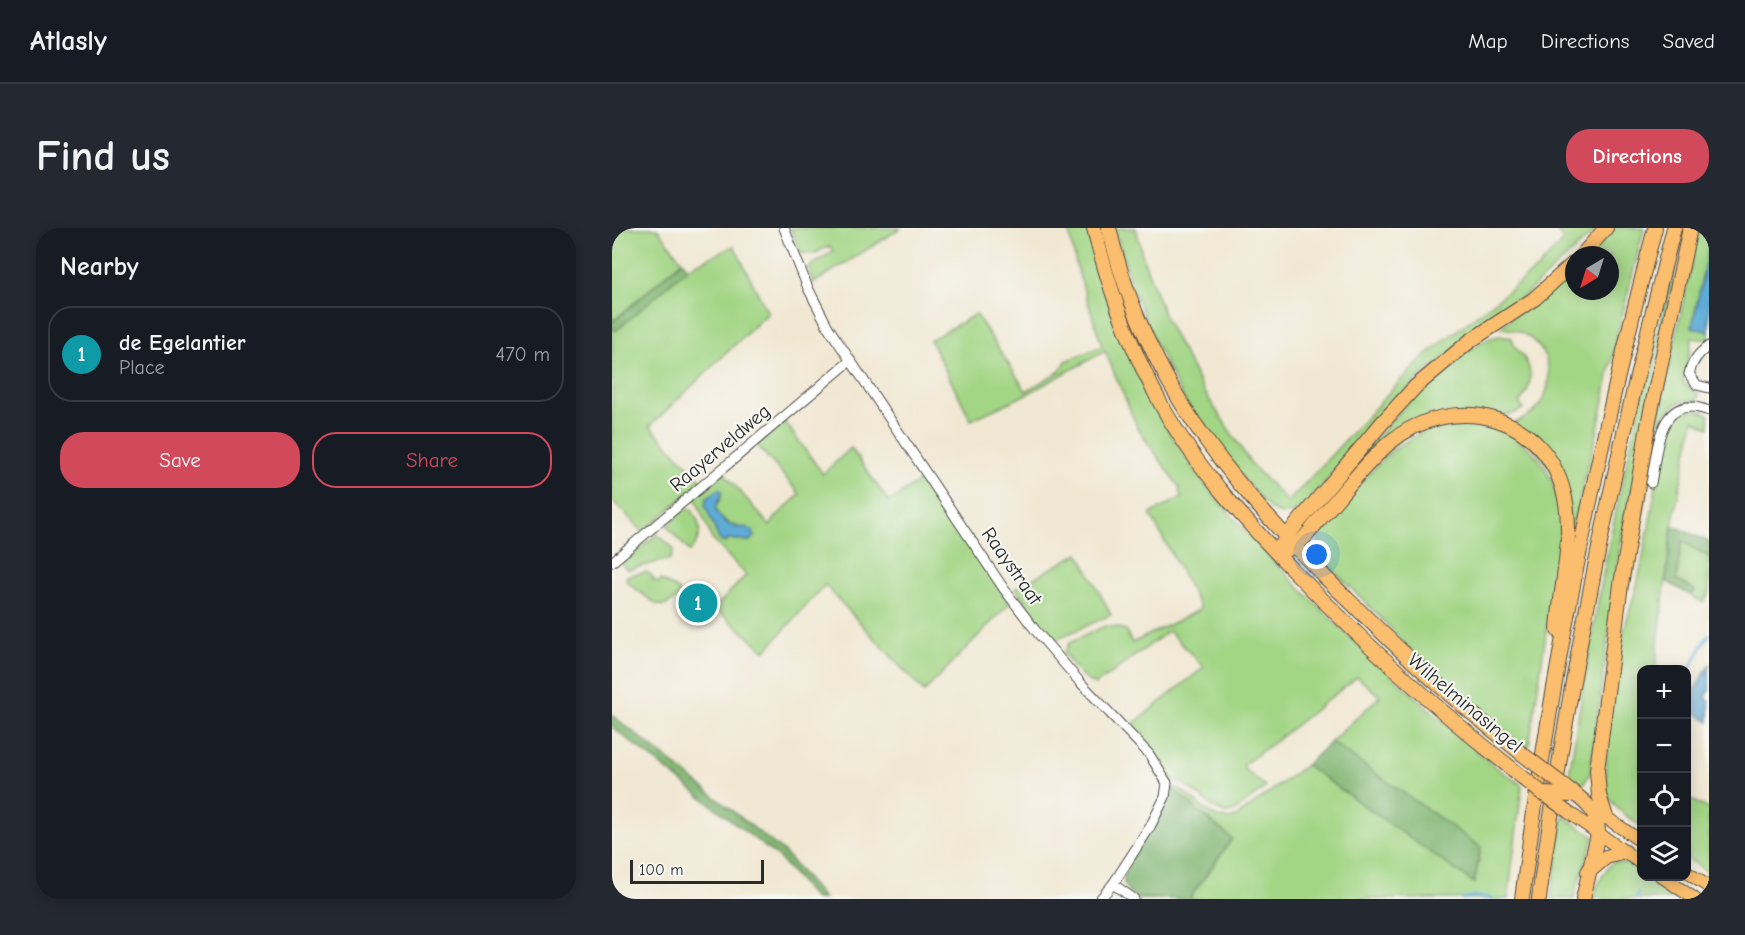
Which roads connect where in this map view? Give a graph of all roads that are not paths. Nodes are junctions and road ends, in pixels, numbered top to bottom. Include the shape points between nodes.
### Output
1 (784, 228) edge
2 (1094, 228) edge
3 (1109, 228) edge
4 (1606, 228) edge
5 (1655, 228) edge
6 (1674, 228) edge
7 (1690, 228) edge
8 (1590, 246) edge
9 (1565, 271) edge
10 (1709, 346) edge
11 (850, 361) junction
12 (1709, 388) edge
13 (1709, 411) edge
14 (1651, 483) dead end
15 (1291, 542) junction
16 (1278, 554) junction
17 (612, 562) edge
18 (1555, 680) junction
19 (1597, 770) junction
20 (1573, 793) junction
21 (1544, 794) junction
22 (1590, 806) junction
23 (1606, 817) junction
24 (1598, 834) junction
25 (1637, 839) edge
26 (1625, 852) junction
27 (1637, 861) edge
28 (1588, 872) junction
29 (1691, 875) edge
30 (1668, 881) edge
31 (1113, 884) junction
32 (1709, 887) edge
33 (1100, 899) edge
34 (1134, 899) edge
35 (1522, 899) edge
36 (1539, 899) edge
37 (1583, 899) edge
38 (1695, 899) edge

1 - 11 street, Raaystraat via 808,288
2 - 16 highway, Wilhelminasingel via 1125,327 1162,407 1213,481
3 - 15 highway, Wilhelminasingel via 1130,301 1166,376 1217,456
4 - 8 highway
5 - 18 highway via 1599,459
6 - 36 highway via 1634,383 1598,549
7 - 19 highway via 1624,561
9 - 15 highway via 1534,299 1470,341 1415,387 1382,423
10 - 12 street via 1691,363 1689,374 1697,385
11 - 17 street, Raayerveldweg
11 - 31 street, Raaystraat via 1011,598 1079,681 1149,754 1167,783 1165,797 1150,827
13 - 14 street via 1693,405 1679,408 1668,417 1661,430
15 - 16 highway
15 - 18 highway via 1390,443 1412,428 1434,418 1458,414 1486,416 1507,424 1545,454 1566,501 1568,546
15 - 20 highway, Wilhelminasingel, bridge via 1466,709
16 - 21 highway, Wilhelminasingel, bridge via 1382,658
18 - 35 highway
19 - 20 highway via 1584,790
19 - 23 highway
20 - 21 highway, bridge
20 - 22 highway, Wilhelminasingel
21 - 24 main road, Wilhelminasingel, bridge
22 - 23 main road, Wilhelminasingel
22 - 24 highway via 1598,819
23 - 25 main road, Wilhelminasingel
24 - 26 main road, Wilhelminasingel
24 - 28 highway
26 - 27 main road, Wilhelminasingel
26 - 28 highway via 1606,857
28 - 37 highway
29 - 32 main road
30 - 38 main road
31 - 33 street
31 - 34 street

